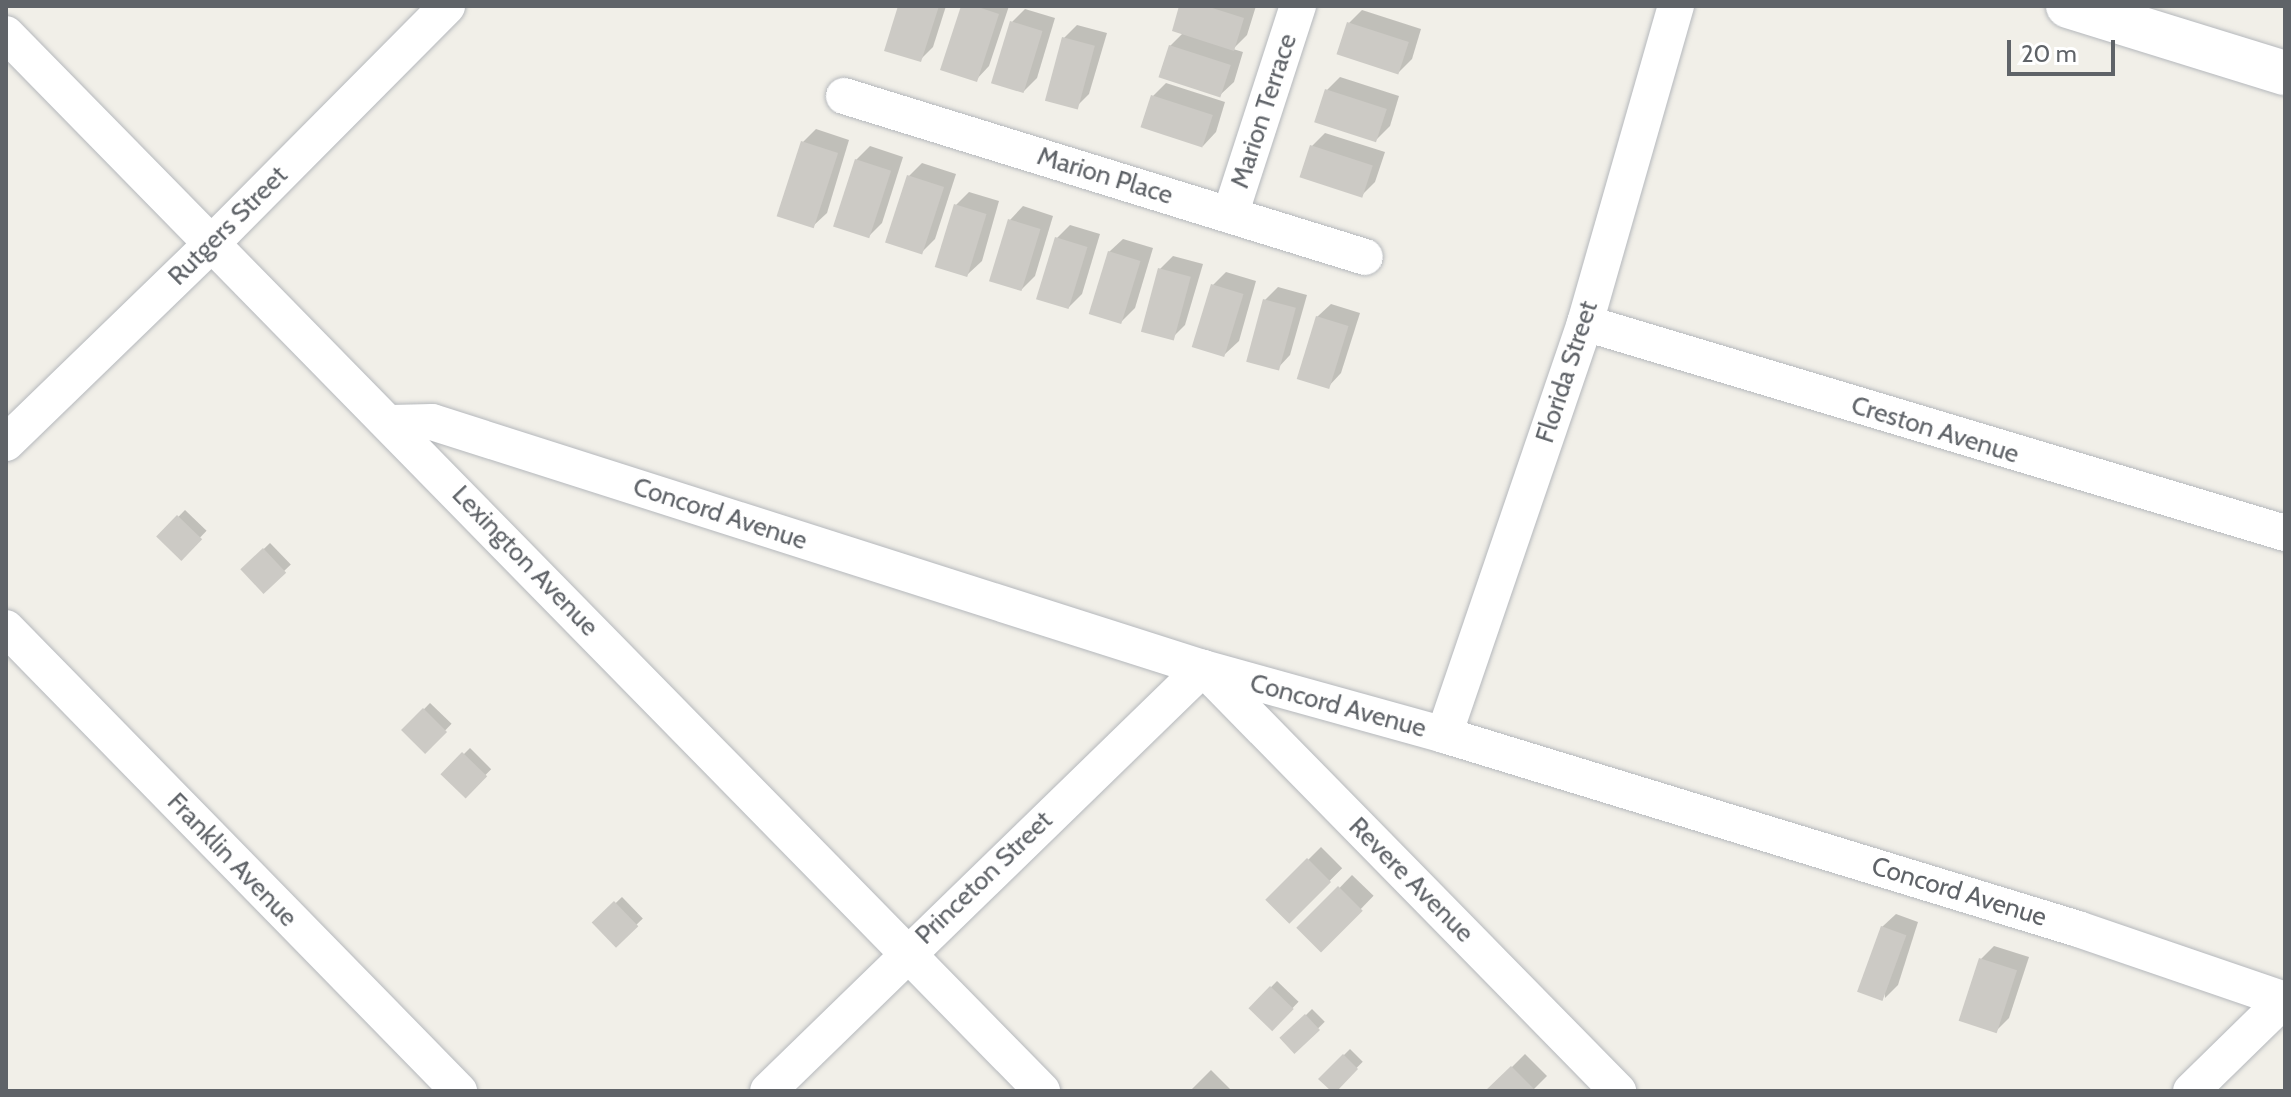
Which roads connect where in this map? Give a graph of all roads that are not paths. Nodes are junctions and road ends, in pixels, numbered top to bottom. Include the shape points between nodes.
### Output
1 (447, 6) edge
2 (1298, 6) edge
3 (1676, 6) edge
4 (2068, 6) edge
5 (6, 34) edge
6 (2285, 73) edge
7 (844, 96) dead end
8 (1230, 215) junction
9 (211, 244) junction
10 (1365, 257) dead end
11 (1585, 323) junction
12 (391, 423) junction
13 (6, 443) edge
14 (2285, 533) edge
15 (6, 628) edge
16 (1203, 668) junction
17 (1444, 735) junction
18 (907, 953) junction
19 (2284, 1000) edge
20 (459, 1091) edge
21 (768, 1091) edge
22 (1042, 1091) edge
23 (1618, 1091) edge
24 (2191, 1091) edge

1 - 9 street, Rutgers Street
2 - 8 street, Marion Terrace
3 - 11 street, Florida Street
4 - 6 street
5 - 9 street, Lexington Avenue
7 - 8 street, Marion Place
8 - 10 street, Marion Place
9 - 12 street, Lexington Avenue
9 - 13 street, Rutgers Street
11 - 14 street, Creston Avenue
11 - 17 street, Florida Street
12 - 16 street, Concord Avenue via 432,422
12 - 18 street, Lexington Avenue
15 - 20 street, Franklin Avenue
16 - 17 street, Concord Avenue
16 - 18 street, Princeton Street
16 - 23 street, Revere Avenue
17 - 19 street, Concord Avenue via 2078,929
18 - 21 street, Princeton Street
18 - 22 street, Lexington Avenue
19 - 24 street

